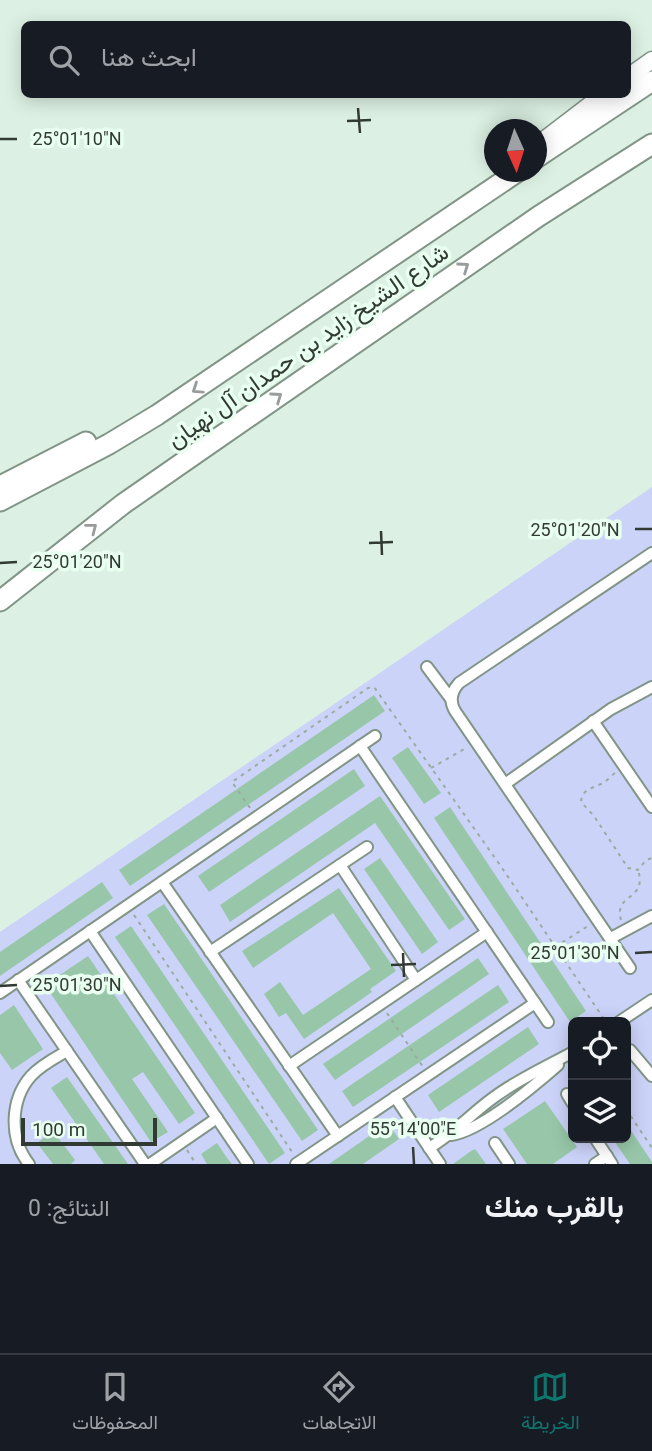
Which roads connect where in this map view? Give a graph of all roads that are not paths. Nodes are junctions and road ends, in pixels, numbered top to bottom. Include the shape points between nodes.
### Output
1 (652, 60) edge
2 (631, 75) edge
3 (652, 81) edge
4 (631, 95) edge
5 (599, 98) edge
6 (627, 98) edge
7 (547, 138) edge
8 (652, 144) edge
9 (547, 151) edge
10 (489, 182) edge
11 (502, 182) edge
12 (314, 309) junction
13 (128, 433) junction
14 (0, 486) edge
15 (0, 501) edge
16 (652, 553) edge
17 (0, 601) edge
18 (427, 667) dead end
19 (652, 687) edge
20 (452, 699) junction
21 (593, 721) junction
22 (374, 736) dead end
23 (360, 746) junction
24 (505, 784) junction
25 (652, 806) edge
26 (367, 847) dead end
27 (340, 865) junction
28 (162, 882) junction
29 (652, 916) edge
30 (90, 931) junction
31 (487, 932) junction
32 (611, 938) junction
33 (210, 952) junction
34 (630, 968) dead end
35 (18, 980) junction
36 (416, 980) junction
37 (0, 993) edge
38 (652, 1000) edge
39 (535, 1003) junction
40 (626, 1017) edge
41 (548, 1022) dead end
42 (67, 1051) junction
43 (631, 1051) edge
44 (568, 1055) edge
45 (568, 1056) edge
46 (289, 1066) junction
47 (652, 1076) edge
48 (524, 1078) junction
49 (530, 1088) junction
50 (395, 1097) junction
51 (481, 1107) junction
52 (489, 1117) junction
53 (217, 1118) junction
54 (451, 1135) junction
55 (338, 1136) junction
56 (495, 1143) dead end
57 (598, 1143) edge
58 (429, 1148) junction
59 (610, 1160) edge
60 (298, 1163) edge
61 (29, 1164) edge
62 (148, 1164) edge
63 (248, 1164) edge
64 (440, 1164) edge
65 (509, 1164) edge
66 (595, 1164) edge

1 - 2 street
3 - 4 highway
5 - 7 street
6 - 9 highway
17 -> 8 highway, شارع الشيخ زايد بن حمدان آل نهيان via 174,468 539,216
10 - 12 street
11 - 12 highway, شارع الشيخ زايد بن حمدان آل نهيان
12 -> 13 highway, شارع الشيخ زايد بن حمدان آل نهيان
13 - 14 highway via 96,438
13 - 15 highway, شارع الشيخ زايد بن حمدان آل نهيان
16 - 20 street via 459,683
18 - 20 street
19 - 21 street
20 - 24 street via 455,712
21 - 24 street
21 - 25 street
22 - 23 street
23 - 28 street
23 - 31 street
24 - 32 street
26 - 27 street
27 - 33 street
27 - 36 street
28 - 30 street
28 - 33 street
29 - 32 street
30 - 35 street
30 - 53 street
31 - 36 street
31 - 39 street
32 - 34 street
33 - 46 street
35 - 37 street
35 - 42 street
36 - 46 street
38 - 40 street
39 - 41 street
39 - 50 street
42 - 61 street via 31,1077 20,1094 15,1133
42 - 62 street
43 - 47 street
44 - 48 street
45 - 49 street
46 - 55 street
48 - 49 street
48 - 51 street
49 - 52 street
50 - 55 street
50 - 58 street
51 - 52 street
51 - 54 street
52 - 54 street
53 - 62 street
53 - 63 street
54 - 58 street
55 - 60 street
56 - 65 street
57 - 59 street
58 - 64 street
59 - 66 street

